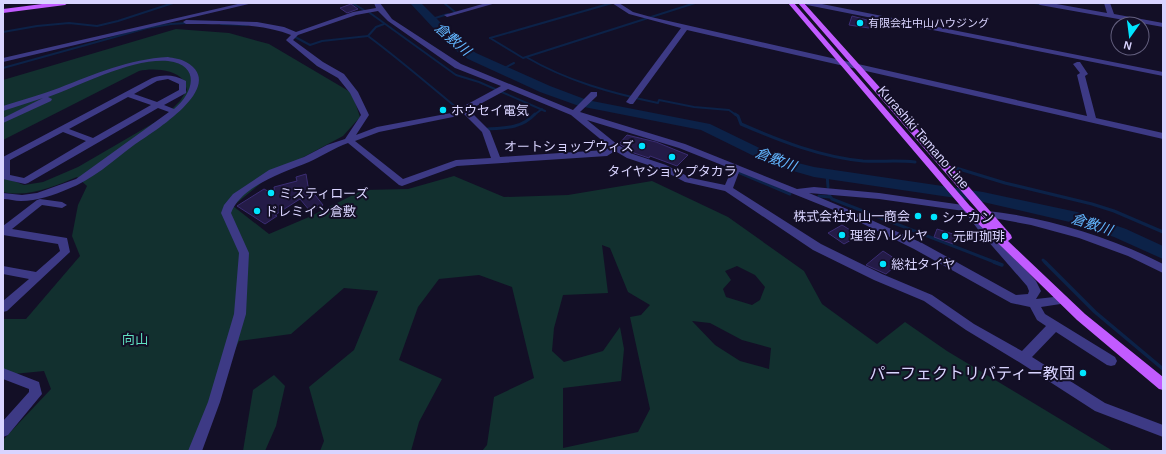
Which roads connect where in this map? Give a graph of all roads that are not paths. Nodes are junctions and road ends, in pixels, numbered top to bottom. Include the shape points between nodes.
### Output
1 (65, 3) edge
2 (250, 3) edge
3 (494, 3) edge
4 (614, 3) edge
5 (791, 3) edge
6 (801, 3) edge
7 (807, 3) edge
8 (1040, 3) edge
9 (1107, 3) edge
10 (379, 6) edge
11 (3, 11) edge
12 (447, 16) dead end
13 (1111, 16) joint
14 (174, 21) junction
15 (1150, 23) edge
16 (1163, 25) edge
17 (685, 27) junction
18 (296, 34) junction
19 (3, 60) edge
20 (841, 62) junction
21 (1077, 64) dead end
22 (858, 66) junction
23 (1163, 74) edge
24 (70, 86) junction
25 (502, 89) junction
26 (128, 94) junction
27 (594, 95) dead end
28 (631, 99) dead end
29 (157, 105) junction
30 (3, 109) edge
31 (464, 110) junction
32 (175, 112) junction
33 (576, 112) junction
34 (1092, 118) junction
35 (3, 121) edge
36 (63, 129) junction
37 (1163, 136) edge
38 (349, 140) junction
39 (93, 141) junction
40 (615, 147) junction
41 (496, 160) junction
42 (737, 167) junction
43 (728, 189) junction
44 (797, 191) junction
45 (3, 196) edge
46 (21, 198) junction
47 (40, 202) junction
48 (62, 205) dead end
49 (967, 208) junction
50 (984, 212) junction
51 (3, 231) edge
52 (1163, 269) edge
53 (3, 270) edge
54 (37, 276) junction
55 (1044, 282) junction
56 (1004, 295) junction
57 (1063, 300) junction
58 (1033, 304) junction
59 (3, 308) edge
60 (1055, 325) junction
61 (1023, 358) junction
62 (1112, 361) dead end
63 (3, 374) edge
64 (1163, 385) edge
65 (6, 425) edge
66 (1163, 431) edge
67 (195, 451) edge

1 - 11 main road
2 - 14 street
3 - 12 street
4 - 17 street via 647,18
5 - 20 main road, Kurashiki Tamano Line
6 - 22 main road, Kurashiki Tamano Line
7 - 23 street
8 - 13 street
9 - 13 street
10 - 18 street
10 - 25 street via 390,20 458,66
14 - 18 street via 265,25
14 - 19 street
15 - 16 street
17 - 20 street
17 - 28 street
18 - 38 street via 289,40 320,64 341,76 360,104 365,115 363,122 350,135
20 - 22 street
20 - 49 main road, Kurashiki Tamano Line
21 - 34 street via 1084,74 1082,75
22 - 34 street
22 - 50 main road, Kurashiki Tamano Line
24 - 30 street
24 - 32 street via 130,64 159,59 177,61 191,69 195,77 186,101
24 - 35 street via 63,92
25 - 31 street
25 - 33 street
26 - 29 street
26 - 29 street via 163,76 176,77 183,83 183,92
26 - 36 street
27 - 33 street
29 - 32 street
29 - 39 street
31 - 38 street via 442,118 377,130
31 - 41 street via 486,131
32 - 46 street via 79,181 47,193
33 - 40 street
33 - 42 street via 650,135
34 - 37 street
36 - 39 street
36 - 39 street via 6,159 5,178 25,181
38 - 41 street via 402,183 449,165
38 - 67 street via 272,172 236,196 229,205 226,213 244,253 240,314 214,402
40 - 41 street via 607,153
40 - 43 street via 630,156 663,166 688,180
42 - 43 street
42 - 44 street
43 - 61 street via 817,247 928,298 970,328
44 - 49 street via 834,191
44 - 56 street via 844,210 918,246
45 - 46 street
46 - 47 street
47 - 48 street
47 - 51 street
49 - 55 main road, Kurashiki Tamano Line
49 - 56 street via 1032,284 1035,292 1031,298
50 - 52 street via 1063,229 1125,251
50 - 55 main road, Kurashiki Tamano Line
51 - 54 street via 63,241 65,252
53 - 54 street
54 - 59 street
55 - 57 main road, Kurashiki Tamano Line
56 - 58 street
57 - 58 street
57 - 64 main road, Kurashiki Tamano Line
58 - 60 street via 1041,317
60 - 61 street
60 - 62 street
61 - 66 street via 1100,407
63 - 65 street via 35,386 36,394

